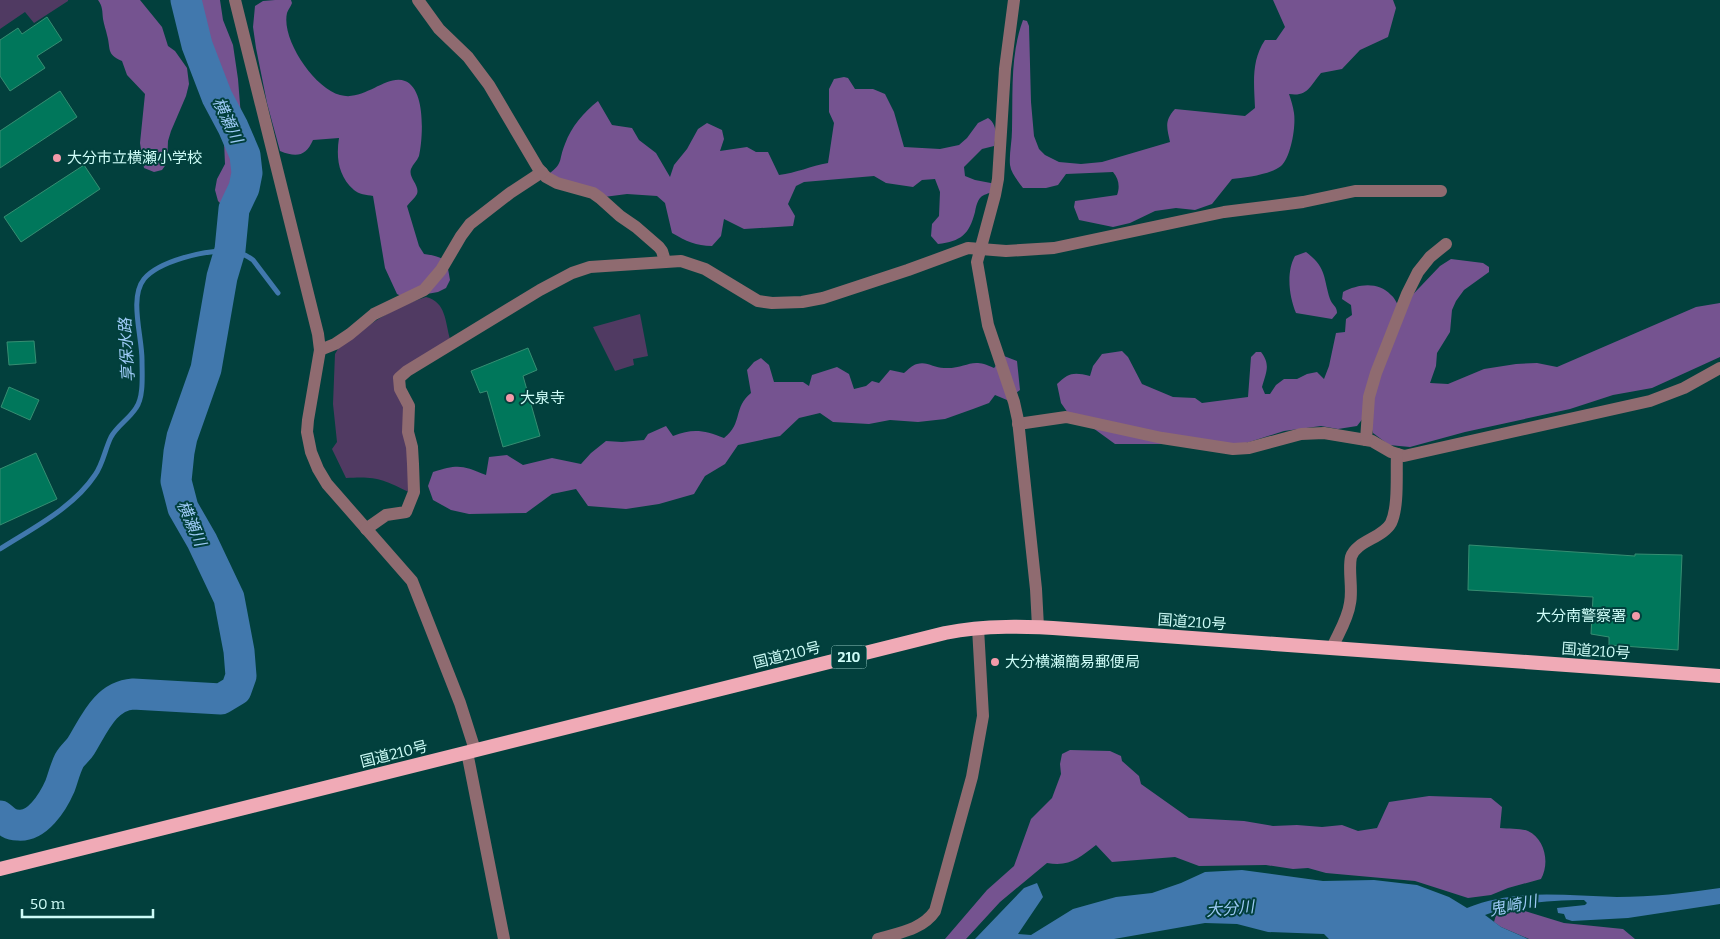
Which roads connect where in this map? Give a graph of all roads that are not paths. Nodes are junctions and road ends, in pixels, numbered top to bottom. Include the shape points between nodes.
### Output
1 (418, 0) edge
2 (1014, 0) edge
3 (238, 3) edge
4 (542, 172) junction
5 (1441, 191) dead end
6 (1446, 244) dead end
7 (980, 248) junction
8 (665, 261) junction
9 (320, 350) junction
10 (1720, 368) edge
11 (1018, 424) junction
12 (1366, 440) junction
13 (1397, 454) junction
14 (366, 530) junction
15 (1038, 627) junction
16 (978, 628) junction
17 (1332, 648) junction
18 (1720, 676) edge
19 (471, 751) junction
20 (0, 869) edge
21 (504, 939) edge
22 (878, 939) edge

1 - 4 street via 489,85
2 - 7 street via 1005,69 998,179
3 - 9 street
4 - 8 street via 557,183 600,198 659,247
4 - 9 street via 470,224 441,270 424,290 374,314 335,344
5 - 7 street via 1355,191 1303,202 1224,212 1054,248 1006,251
6 - 12 street via 1418,272 1407,294 1369,397
7 - 8 street via 962,250 823,298 780,304 753,299 688,262
7 - 11 street via 977,262 988,325 1014,402
8 - 14 street via 581,269 526,298 401,376 398,385 409,406 413,497 406,512 386,515
9 - 14 street via 308,420 310,446 327,484
10 - 13 street via 1684,388 1650,401 1422,453
11 - 12 street via 1066,417 1162,438 1233,449 1314,433
11 - 15 street
12 - 13 street
13 - 17 street via 1392,522 1385,531 1357,548 1352,557 1350,603
14 - 19 street via 412,582 460,702
15 - 16 highway, 国道210号 / 210
15 - 17 highway, 国道210号 / 210
16 - 19 highway, 国道210号 / 210 via 945,633
16 - 22 street via 983,716 972,777 935,911 910,931
17 - 18 highway, 国道210号 / 210
19 - 20 highway, 国道210号 / 210
19 - 21 street

